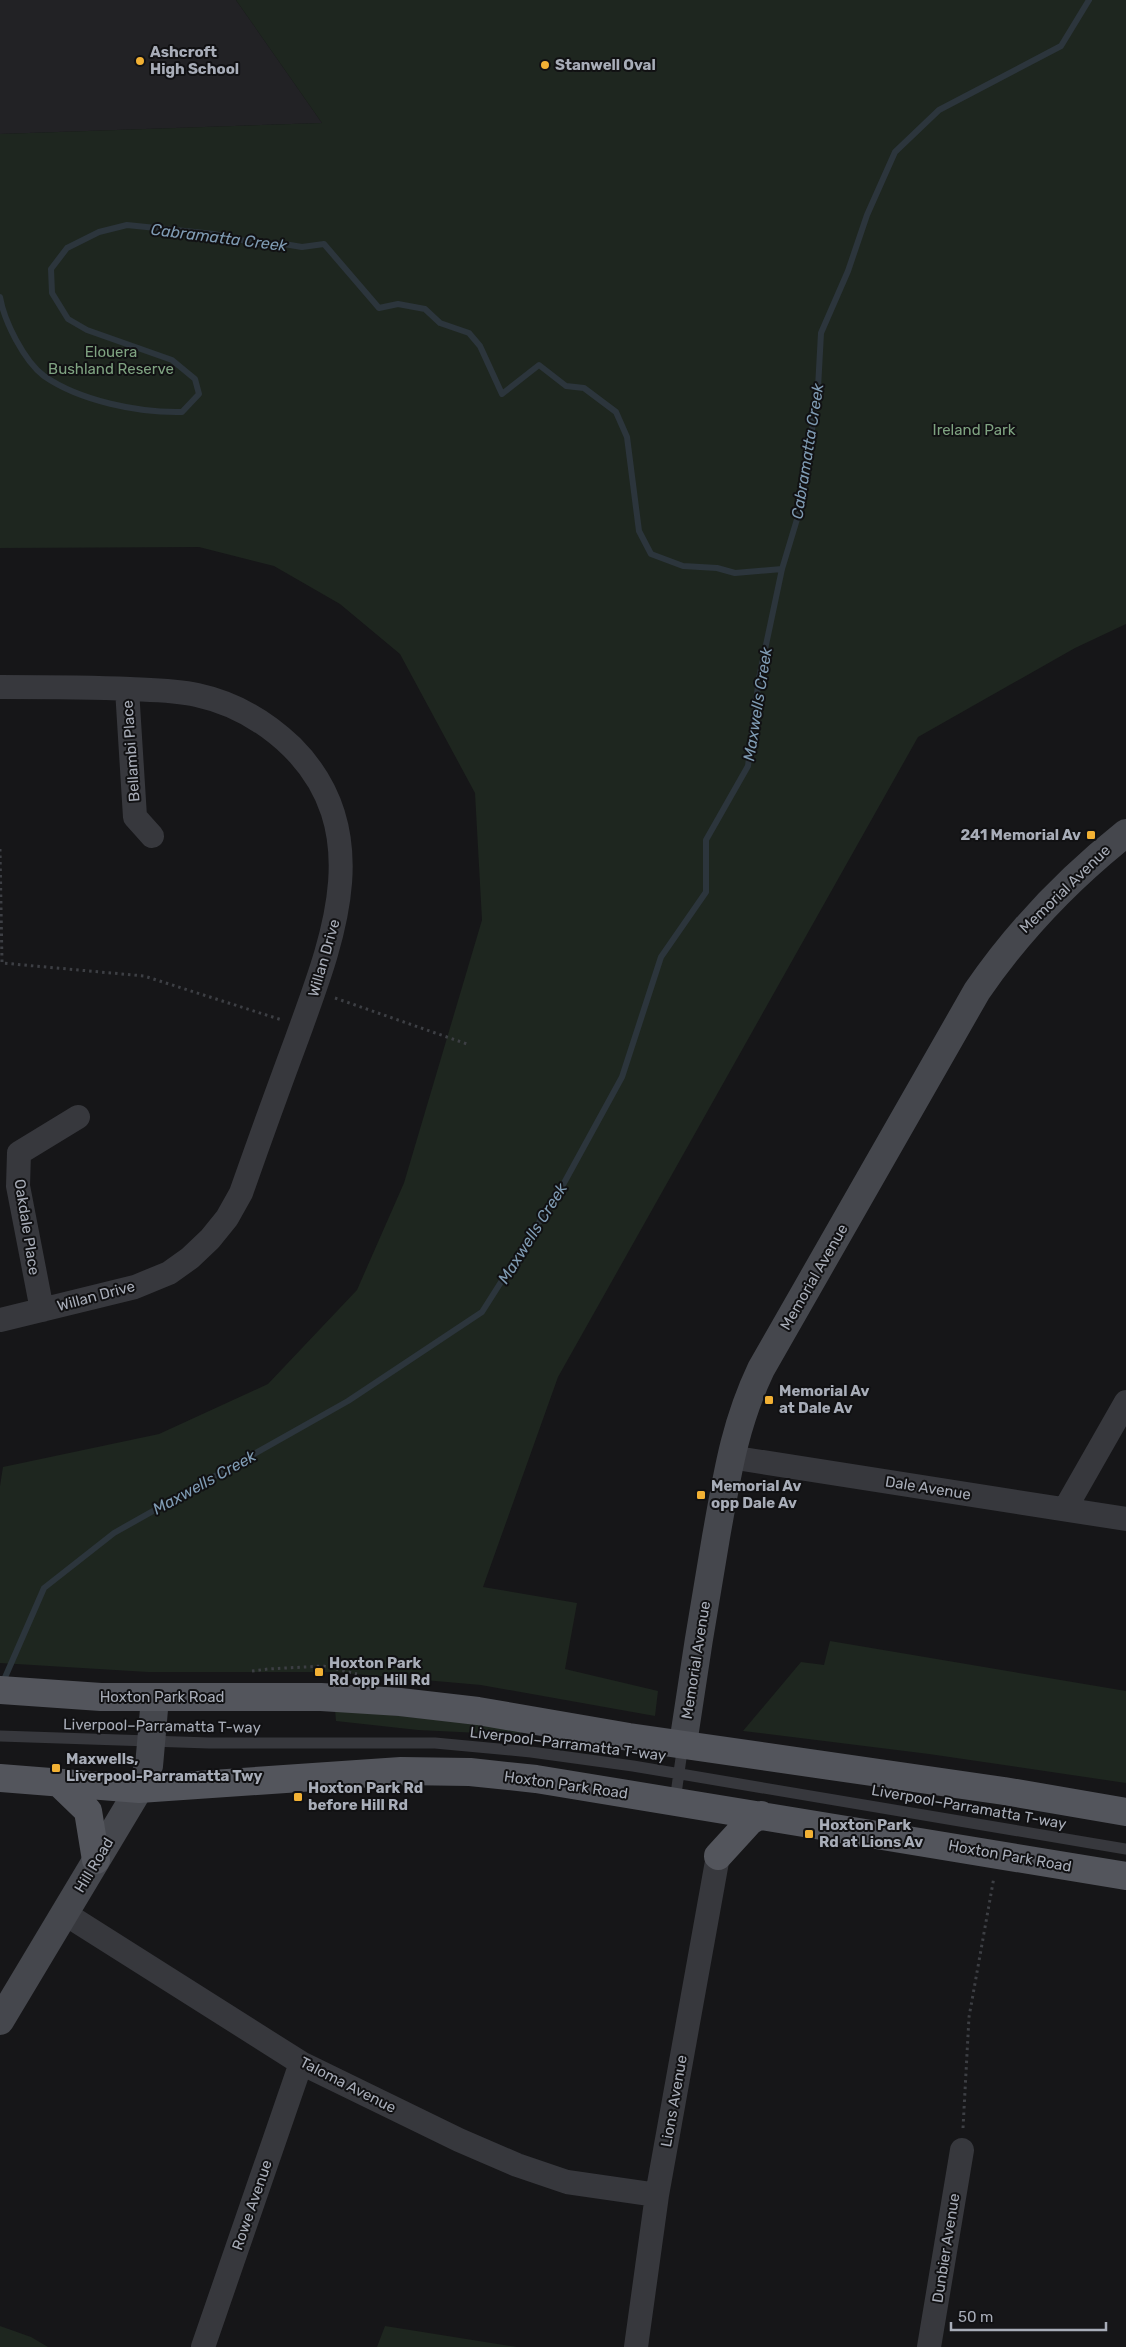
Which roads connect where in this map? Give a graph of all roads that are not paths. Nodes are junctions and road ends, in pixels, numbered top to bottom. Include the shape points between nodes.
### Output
1 (0, 687) edge
2 (126, 689) junction
3 (1126, 833) edge
4 (152, 836) dead end
5 (78, 1117) dead end
6 (42, 1310) junction
7 (0, 1320) edge
8 (1126, 1402) edge
9 (730, 1457) junction
10 (1065, 1509) junction
11 (1126, 1519) edge
12 (0, 1690) edge
13 (155, 1698) junction
14 (0, 1736) edge
15 (153, 1742) junction
16 (683, 1744) junction
17 (679, 1773) junction
18 (7, 1779) edge
19 (59, 1784) junction
20 (139, 1789) junction
21 (675, 1801) junction
22 (1126, 1812) edge
23 (761, 1815) junction
24 (1126, 1849) edge
25 (718, 1856) joint
26 (96, 1860) junction
27 (1126, 1876) edge
28 (64, 1913) junction
29 (0, 2021) edge
30 (302, 2063) junction
31 (962, 2150) road end
32 (657, 2195) junction
33 (204, 2347) edge
34 (636, 2347) edge
35 (929, 2347) edge

1 - 2 street, Willan Drive
2 - 4 street, Bellambi Place via 135,817
2 - 6 street, Willan Drive via 196,695 228,703 281,736 305,761 325,792 337,824 342,864 340,896 315,991 241,1193 227,1218 190,1258 169,1273 135,1286
3 - 9 street, Memorial Avenue via 1080,871 1036,914 1004,951 977,991 761,1369 746,1401
5 - 6 street, Oakdale Place via 19,1153 18,1186
6 - 7 street, Willan Drive
8 - 10 street
9 - 10 street, Dale Avenue
9 - 16 street, Memorial Avenue
10 - 11 street, Dale Avenue
12 - 13 main road, Hoxton Park Road
13 - 15 street, Hill Road
13 - 16 main road, Hoxton Park Road via 321,1697 400,1702 478,1711
14 - 15 lane, Liverpool–Parramatta T-way
15 - 17 lane, Liverpool–Parramatta T-way via 435,1743 531,1752
15 - 20 street, Hill Road via 149,1766
16 - 17 lane, Memorial Avenue
16 - 22 main road, Hoxton Park Road
17 - 21 lane, Memorial Avenue
17 - 24 lane, Liverpool–Parramatta T-way
18 - 19 main road, Hoxton Park Road
19 - 20 main road, Hoxton Park Road
19 - 26 main road via 88,1811
20 - 21 main road, Hoxton Park Road via 438,1771 536,1779
20 - 26 street, Hill Road
21 - 23 main road, Hoxton Park Road
23 - 25 main road via 750,1821
23 - 27 main road, Hoxton Park Road
25 - 32 street, Lions Avenue
26 - 28 street, Hill Road
28 - 29 street, Hill Road
28 - 30 street, Taloma Avenue
30 - 32 street, Taloma Avenue via 458,2140 517,2165 567,2182
30 - 33 street, Rowe Avenue
31 - 35 street, Dunbier Avenue
32 - 34 street, Lions Avenue

